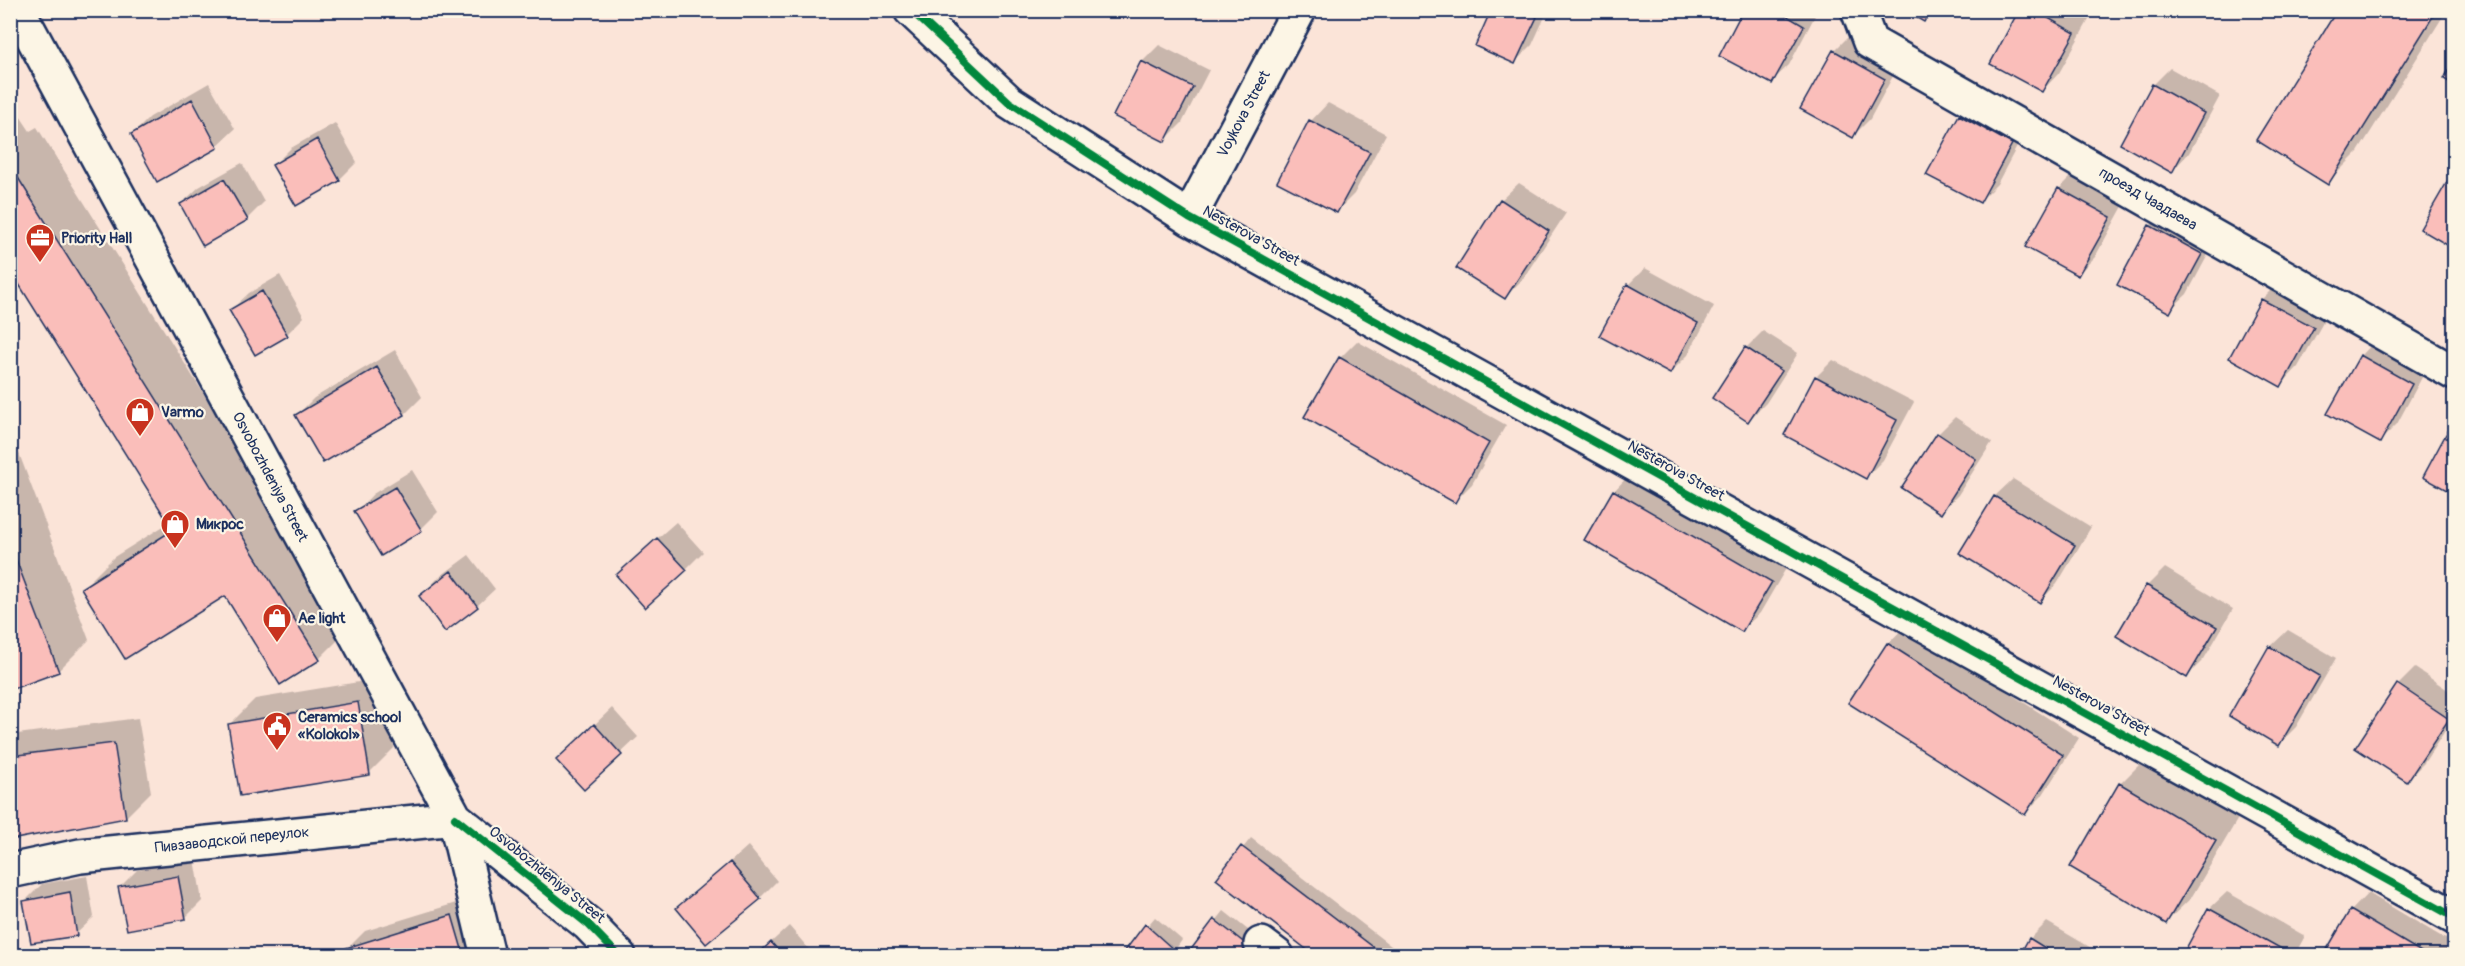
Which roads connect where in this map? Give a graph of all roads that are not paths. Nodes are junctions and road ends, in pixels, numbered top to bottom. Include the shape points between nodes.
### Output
1 (18, 10) edge
2 (911, 10) edge
3 (1299, 10) edge
4 (1858, 10) edge
5 (1189, 218) junction
6 (2454, 374) edge
7 (455, 818) junction
8 (10, 871) edge
9 (2454, 917) edge
10 (488, 956) edge
11 (620, 956) edge

1 - 7 street, Osvobozhdeniya Street
2 - 5 street, Nesterova Street via 1009,102
3 - 5 street, Voykova Street
4 - 6 street, проезд Чаадаева via 1870,42
5 - 9 street, Nesterova Street
7 - 8 street, Пивзаводской переулок via 80,856
7 - 10 street
7 - 11 street, Osvobozhdeniya Street via 588,924

